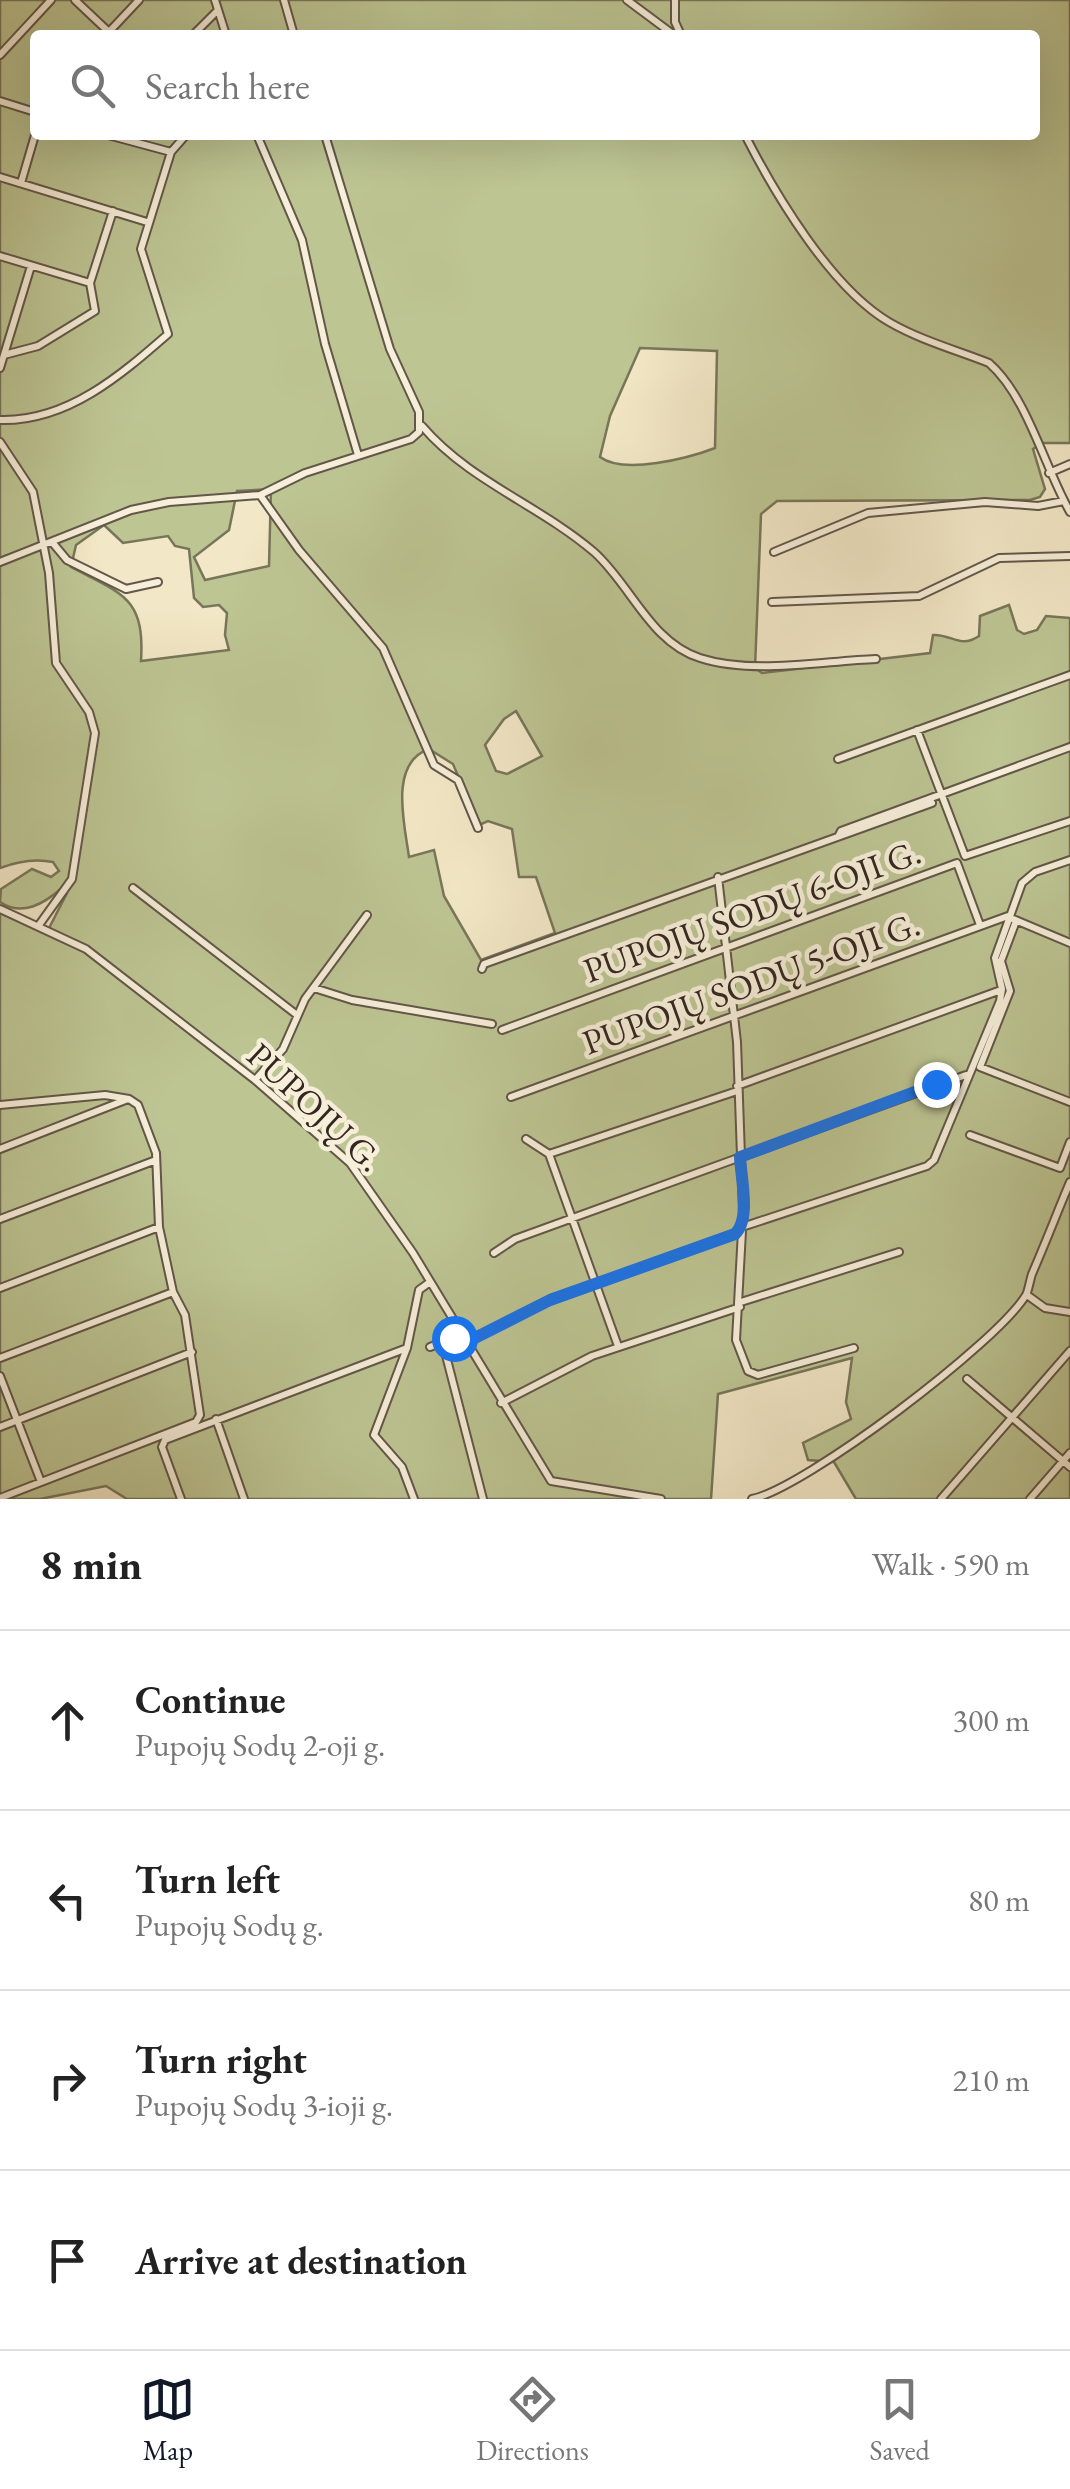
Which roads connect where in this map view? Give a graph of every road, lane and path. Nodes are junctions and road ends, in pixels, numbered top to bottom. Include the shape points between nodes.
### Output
1 (52, 0) edge
2 (75, 0) edge
3 (139, 0) edge
4 (215, 0) edge
5 (284, 0) edge
6 (627, 0) edge
7 (675, 0) edge
8 (217, 11) junction
9 (675, 22) junction
10 (663, 26) junction
11 (105, 30) edge
12 (113, 30) edge
13 (198, 30) edge
14 (224, 30) edge
15 (293, 30) edge
16 (670, 30) edge
17 (677, 30) edge
18 (0, 55) edge
19 (0, 101) edge
20 (30, 110) edge
21 (34, 140) edge
22 (127, 140) edge
23 (182, 140) edge
24 (259, 140) edge
25 (327, 140) edge
26 (748, 140) edge
27 (171, 152) junction
28 (0, 177) edge
29 (21, 184) junction
30 (113, 212) junction
31 (147, 222) junction
32 (0, 256) edge
33 (31, 266) junction
34 (90, 282) junction
35 (4, 339) edge
36 (4, 354) junction
37 (0, 368) edge
38 (0, 420) edge
39 (422, 426) junction
40 (0, 442) edge
41 (358, 455) junction
42 (1070, 464) edge
43 (1049, 473) junction
44 (260, 495) junction
45 (1064, 501) junction
46 (1070, 512) edge
47 (49, 543) junction
48 (774, 552) dead end
49 (1070, 556) edge
50 (0, 562) edge
51 (158, 582) dead end
52 (772, 602) dead end
53 (876, 659) dead end
54 (1070, 675) edge
55 (917, 730) junction
56 (1070, 748) edge
57 (838, 759) dead end
58 (940, 793) junction
59 (932, 804) dead end
60 (1070, 821) edge
61 (478, 828) dead end
62 (838, 837) junction
63 (1070, 860) edge
64 (1057, 864) junction
65 (1070, 870) edge
66 (718, 877) junction
67 (132, 888) dead end
68 (0, 908) edge
69 (367, 915) dead end
70 (1008, 916) junction
71 (1016, 921) junction
72 (38, 925) junction
73 (980, 925) junction
74 (1070, 943) edge
75 (730, 947) junction
76 (482, 970) dead end
77 (314, 988) junction
78 (1002, 990) junction
79 (736, 1015) junction
80 (297, 1016) junction
81 (492, 1024) dead end
82 (502, 1030) dead end
83 (967, 1075) junction
84 (256, 1080) junction
85 (737, 1088) junction
86 (511, 1097) dead end
87 (129, 1099) junction
88 (1070, 1102) edge
89 (0, 1105) edge
90 (970, 1135) dead end
91 (526, 1139) dead end
92 (1070, 1142) edge
93 (0, 1148) edge
94 (549, 1154) junction
95 (740, 1157) junction
96 (156, 1160) junction
97 (1070, 1182) edge
98 (572, 1218) junction
99 (0, 1219) edge
100 (159, 1228) junction
101 (740, 1229) junction
102 (899, 1252) dead end
103 (494, 1253) dead end
104 (430, 1282) junction
105 (596, 1284) junction
106 (0, 1288) edge
107 (173, 1292) junction
108 (1027, 1294) junction
109 (740, 1305) junction
110 (1070, 1312) edge
111 (460, 1334) junction
112 (465, 1343) junction
113 (444, 1344) junction
114 (618, 1346) junction
115 (430, 1347) dead end
116 (407, 1348) junction
117 (854, 1348) dead end
118 (1070, 1351) edge
119 (192, 1352) junction
120 (0, 1358) edge
121 (0, 1376) edge
122 (967, 1378) dead end
123 (500, 1404) junction
124 (1013, 1418) junction
125 (216, 1419) junction
126 (18, 1420) junction
127 (0, 1427) edge
128 (1070, 1453) edge
129 (1067, 1464) edge
130 (42, 1482) junction
131 (0, 1498) edge
132 (181, 1499) edge
133 (244, 1499) edge
134 (414, 1499) edge
135 (483, 1499) edge
136 (661, 1499) edge
137 (752, 1499) edge
138 (941, 1499) edge
139 (1030, 1499) edge

1 - 18 street
2 - 11 street
3 - 12 street
4 - 8 street
5 - 15 street
6 - 10 street
7 - 9 street
8 - 13 street
8 - 14 street
9 - 10 street
9 - 17 street
10 - 16 street
19 - 20 street
21 - 29 street
22 - 27 street
23 - 27 street
24 - 41 street via 302,240
25 - 39 street via 390,349
26 - 43 street via 793,219 872,310 989,363 1015,392
27 - 31 street
28 - 29 street
29 - 30 street
30 - 31 street
30 - 34 street
31 - 38 street via 141,249 168,334 92,393 36,418
32 - 33 street
33 - 34 street
33 - 35 street
34 - 36 street via 97,308 83,321 38,346
35 - 36 street
36 - 37 street
39 - 41 street via 410,439
39 - 53 street via 464,468 592,550 680,650 722,662
40 - 47 street via 28,480
41 - 44 street
42 - 43 street
43 - 45 street
44 - 47 street via 155,504
44 - 61 street via 383,648 434,765 458,780
45 - 46 street
45 - 48 street via 868,512
47 - 50 street
47 - 51 street via 67,560 126,588
47 - 72 street via 56,662 89,712 95,734 72,879
49 - 52 street via 999,558 919,596
54 - 55 street
55 - 57 street
55 - 58 street
56 - 58 street
58 - 60 street via 967,857
58 - 62 street via 841,830
59 - 62 street
62 - 66 street
63 - 64 street
64 - 65 street
64 - 70 street via 1025,878
66 - 75 street
66 - 76 street
67 - 80 street
68 - 72 street, PUPOJŲ G.
69 - 77 street
70 - 71 street
70 - 73 street, PUPOJŲ SODŲ 5-OJI G.
70 - 78 street via 994,962
71 - 74 street
71 - 88 street via 1001,962 1010,991 980,1067
72 - 84 street, PUPOJŲ G. via 86,949
73 - 75 street, PUPOJŲ SODŲ 6-OJI G. via 956,862
73 - 79 street, PUPOJŲ SODŲ 5-OJI G.
75 - 79 street
75 - 82 street, PUPOJŲ SODŲ 6-OJI G.
77 - 80 street
77 - 81 street
78 - 83 street
78 - 85 street
79 - 85 street
79 - 86 street, PUPOJŲ SODŲ 5-OJI G.
80 - 84 street via 282,1049
83 - 95 street
83 - 101 street via 927,1166
84 - 104 street, PUPOJŲ G. via 350,1163
85 - 94 street
85 - 95 street
87 - 89 street via 106,1095
87 - 93 street
87 - 96 street via 151,1132
90 - 92 street via 1060,1168
91 - 94 street
94 - 98 street
95 - 98 street
95 - 101 street
96 - 99 street
96 - 100 street
97 - 108 street
98 - 103 street
98 - 105 street
100 - 106 street
100 - 107 street
101 - 105 street
101 - 109 street
102 - 109 street
104 - 111 street, PUPOJŲ G.
104 - 116 street via 420,1290
105 - 112 street
105 - 114 street
107 - 119 street
107 - 120 street
108 - 110 street via 1045,1308
108 - 137 street via 968,1354 832,1458 778,1492
109 - 114 street
109 - 117 street via 737,1349 752,1375
111 - 112 street, PUPOJŲ G.
111 - 113 street
112 - 123 street, PUPOJŲ G.
113 - 115 street
113 - 135 street
114 - 123 street
116 - 125 street
116 - 134 street via 374,1435 402,1467
118 - 124 street
119 - 126 street
119 - 130 street via 196,1422
121 - 126 street
122 - 124 street
123 - 136 street, PUPOJŲ G. via 551,1482
124 - 129 street
124 - 138 street
125 - 132 street via 163,1442
125 - 133 street
126 - 127 street
126 - 130 street
128 - 129 street
129 - 139 street
130 - 131 street

